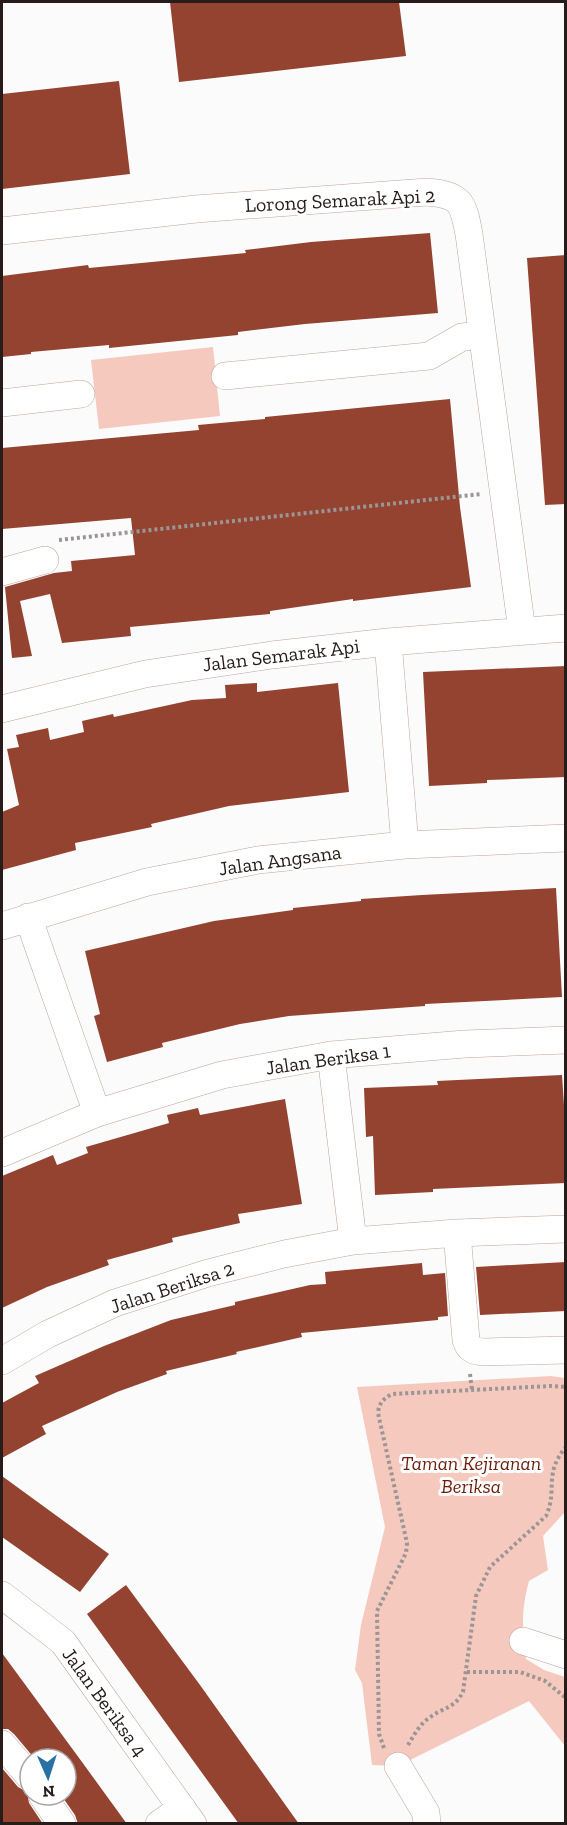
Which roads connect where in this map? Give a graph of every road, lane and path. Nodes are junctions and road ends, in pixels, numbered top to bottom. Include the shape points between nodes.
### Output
1 (2, 231) edge
2 (481, 335) junction
3 (225, 376) dead end
4 (81, 394) dead end
5 (2, 403) edge
6 (474, 494) dead end
7 (46, 550) joint
8 (2, 573) edge
9 (566, 628) edge
10 (522, 631) junction
11 (388, 642) junction
12 (2, 709) edge
13 (566, 838) edge
14 (405, 845) junction
15 (28, 917) junction
16 (2, 926) edge
17 (566, 1041) edge
18 (331, 1055) junction
19 (97, 1113) junction
20 (2, 1153) edge
21 (566, 1229) edge
22 (457, 1233) junction
23 (353, 1241) junction
24 (566, 1350) edge
25 (2, 1361) edge
26 (566, 1387) edge
27 (566, 1447) edge
28 (2, 1594) edge
29 (523, 1641) dead end
30 (566, 1654) edge
31 (467, 1672) junction
32 (566, 1698) edge
33 (2, 1744) edge
34 (396, 1756) junction
35 (18, 1763) edge
36 (50, 1807) edge
37 (188, 1816) edge
38 (62, 1824) edge
39 (159, 1824) edge
40 (427, 1824) edge

1 - 2 street, Lorong Semarak Api 2 via 196,209 446,193 457,199 465,211
2 - 3 street via 462,337 429,356
2 - 10 street, Lorong Semarak Api 2
4 - 5 street
6 - 7 path
7 - 8 street
9 - 10 street, Jalan Semarak Api
10 - 11 street, Jalan Semarak Api
11 - 12 street, Jalan Semarak Api via 145,674
11 - 14 street
13 - 14 street, Jalan Angsana
14 - 15 street, Jalan Angsana via 247,862 147,882
15 - 16 street, Jalan Angsana
15 - 19 street
17 - 18 street, Jalan Beriksa 1 via 465,1044
18 - 19 street, Jalan Beriksa 1 via 222,1075
18 - 23 street
19 - 20 street, Jalan Beriksa 1
21 - 22 street, Jalan Beriksa 2
22 - 23 street, Jalan Beriksa 2
22 - 24 street via 468,1347 484,1352
23 - 25 street, Jalan Beriksa 2 via 208,1272 115,1303 48,1334
26 - 34 path via 392,1394 379,1405 407,1543 406,1553 377,1611 379,1734
27 - 31 path via 557,1457 551,1476 551,1505 546,1516 490,1567 476,1596
28 - 37 street, Jalan Beriksa 4 via 63,1642
29 - 30 street
31 - 32 path via 520,1672 545,1681
31 - 34 path via 458,1702 424,1722
33 - 35 street
34 - 40 street via 426,1813
36 - 38 street
37 - 39 street

